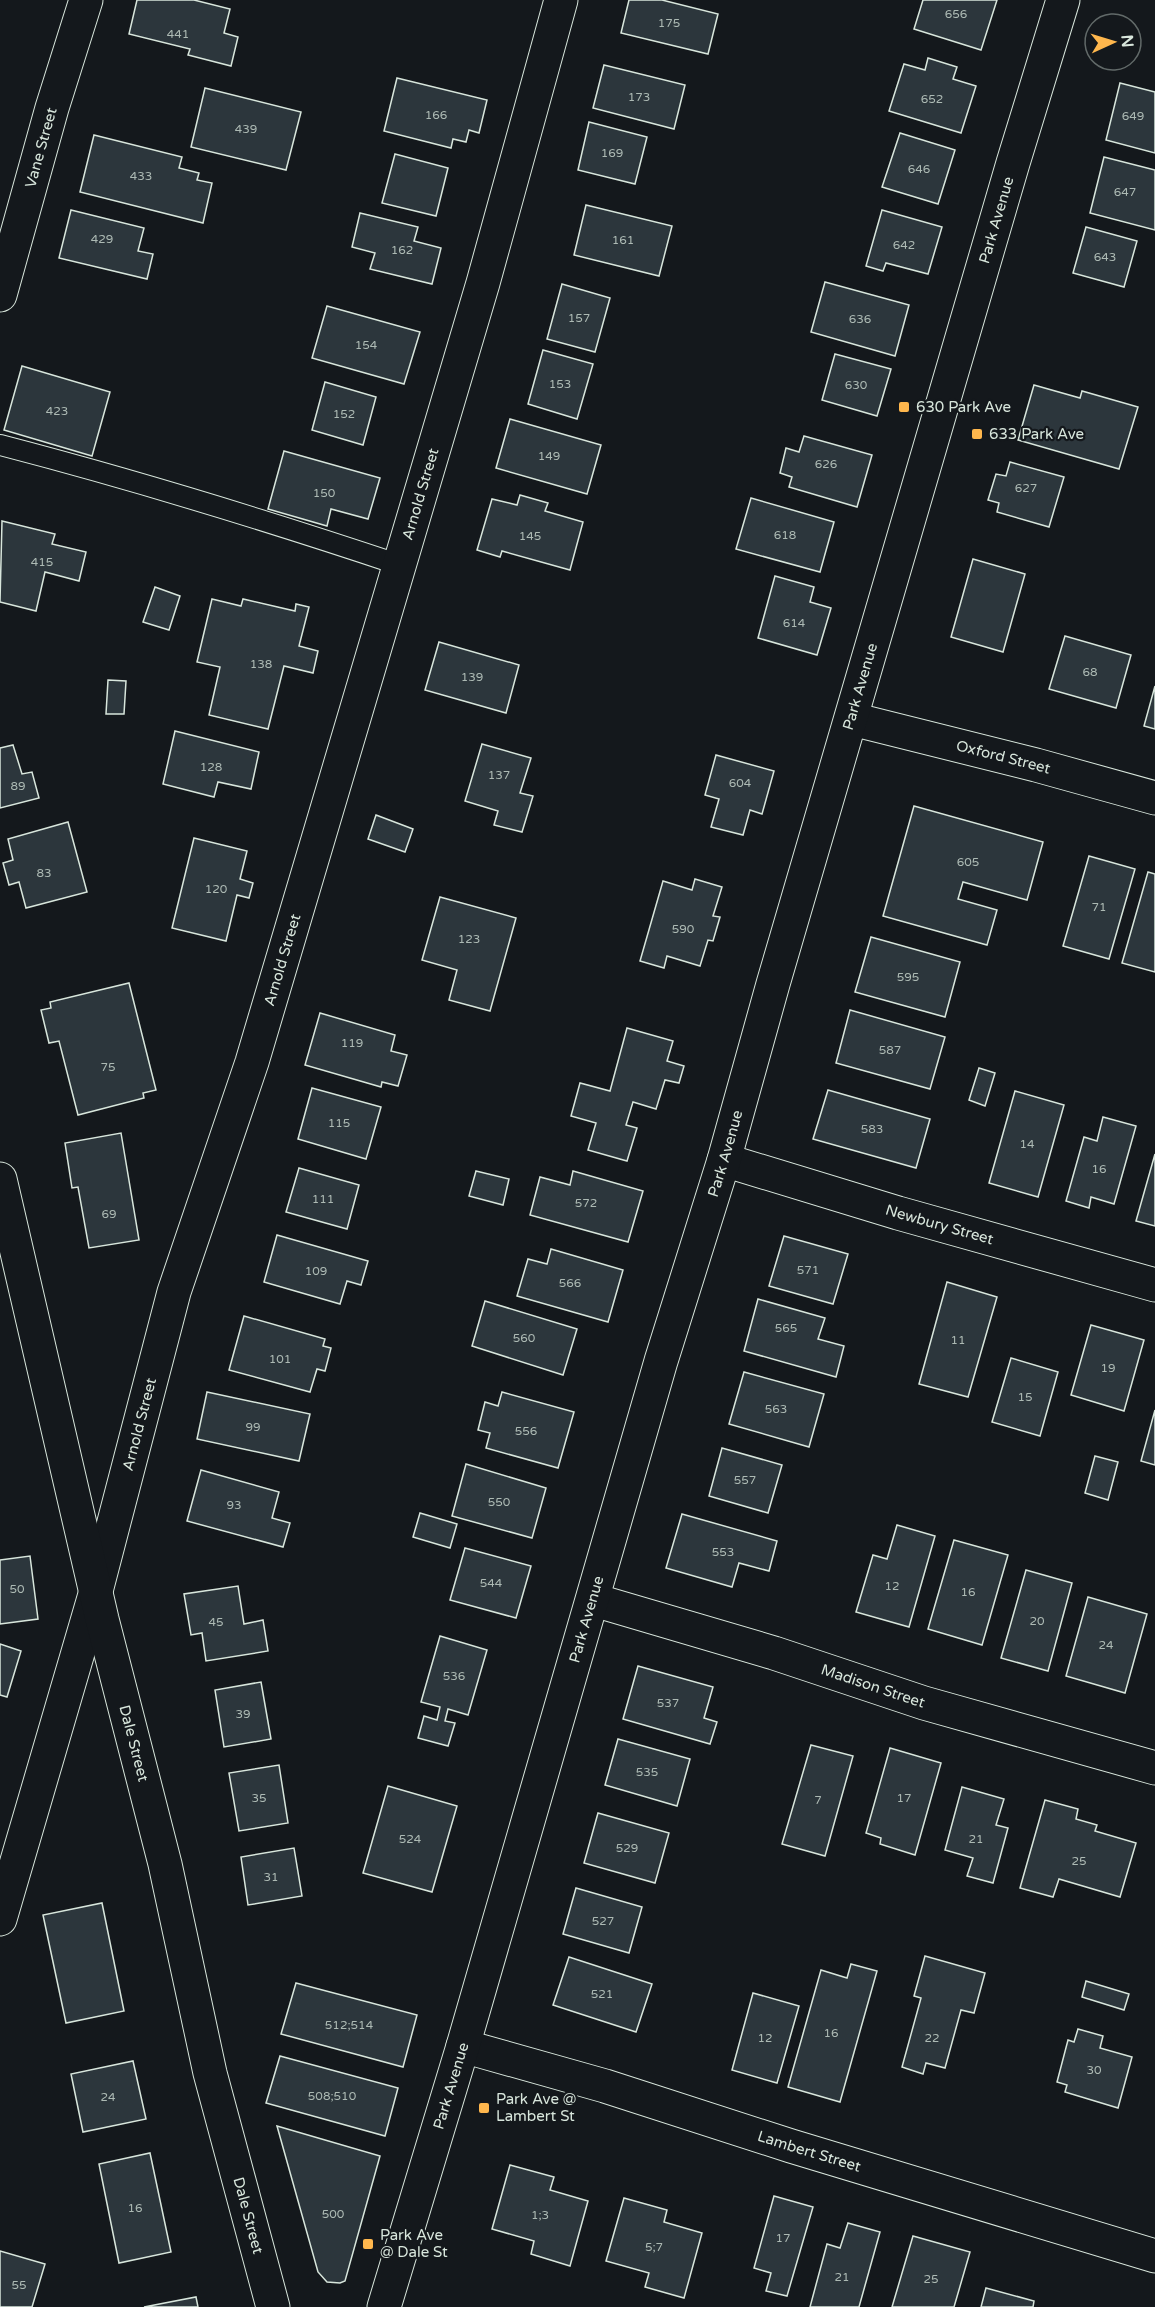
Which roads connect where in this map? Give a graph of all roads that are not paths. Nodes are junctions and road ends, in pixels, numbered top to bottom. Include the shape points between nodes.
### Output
1 (86, 0) edge
2 (561, 0) edge
3 (1064, 0) edge
4 (0, 295) edge
5 (0, 445) edge
6 (400, 565) junction
7 (852, 719) junction
8 (1155, 798) edge
9 (724, 1160) junction
10 (0, 1179) edge
11 (1155, 1285) edge
12 (96, 1591) junction
13 (594, 1600) junction
14 (1155, 1768) edge
15 (0, 1919) edge
16 (463, 2046) junction
17 (1155, 2256) edge
18 (273, 2307) edge
19 (384, 2307) edge

1 - 4 street, Vane Street
2 - 6 street, Arnold Street
3 - 7 street, Park Avenue
5 - 6 lane via 265,520
6 - 12 street, Arnold Street via 252,1062 174,1292
7 - 8 street, Oxford Street
7 - 9 street, Park Avenue
9 - 11 street, Newbury Street
9 - 13 street, Park Avenue via 661,1361
10 - 12 street, Dale Street
12 - 15 street, Arnold Street
12 - 18 street, Dale Street via 165,1864 210,2073
13 - 14 street, Madison Street via 774,1653 924,1703
13 - 16 street, Park Avenue
16 - 17 street, Lambert Street
16 - 19 street, Park Avenue

